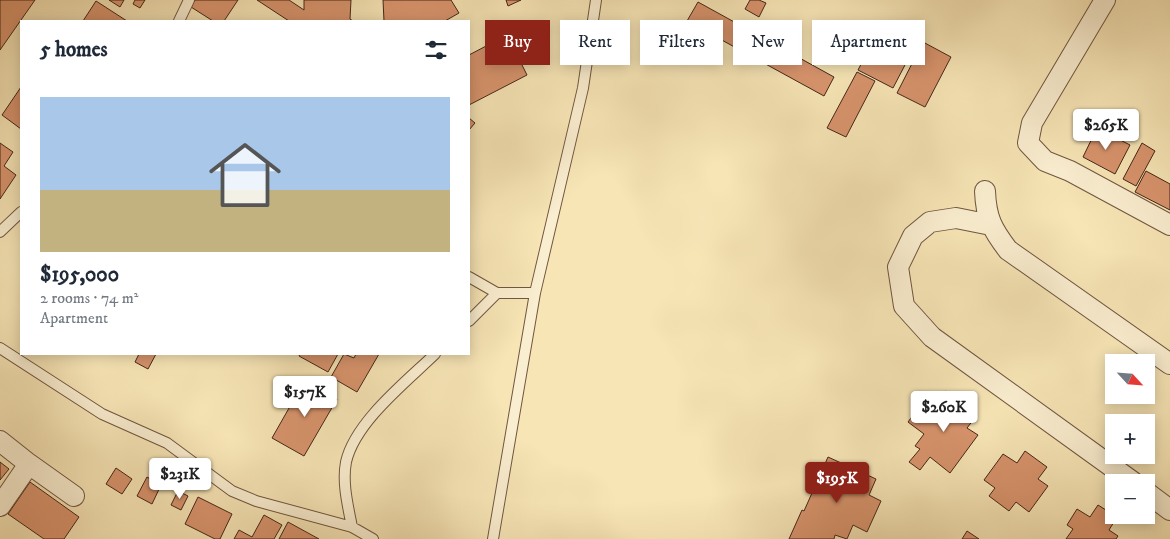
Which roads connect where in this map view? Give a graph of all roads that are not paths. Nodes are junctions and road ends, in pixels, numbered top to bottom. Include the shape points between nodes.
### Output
1 (189, 0) edge
2 (596, 0) edge
3 (1105, 0) edge
4 (179, 20) edge
5 (984, 191) dead end
6 (20, 213) edge
7 (991, 225) junction
8 (1170, 225) edge
9 (0, 232) edge
10 (470, 278) edge
11 (496, 293) junction
12 (535, 293) junction
13 (470, 319) edge
14 (0, 348) edge
15 (434, 355) edge
16 (1170, 364) edge
17 (0, 441) edge
18 (29, 464) junction
19 (1122, 474) edge
20 (74, 496) dead end
21 (1155, 499) edge
22 (0, 506) edge
23 (1170, 510) edge
24 (352, 527) junction
25 (373, 539) edge
26 (492, 539) edge

1 - 4 lane
2 - 12 lane via 583,88
3 - 8 street via 1032,123 1028,143 1045,160
5 - 7 street
6 - 9 lane
7 - 16 street via 1008,250
7 - 19 street via 956,218 930,222 913,236 898,268 904,306 932,337
10 - 11 lane
11 - 12 lane
11 - 13 lane
12 - 26 lane
14 - 24 lane via 102,414 167,443 232,491 256,501
15 - 24 lane via 371,416 354,439 346,462 345,486
17 - 18 street
18 - 20 street
18 - 22 street
21 - 23 street
24 - 25 lane

